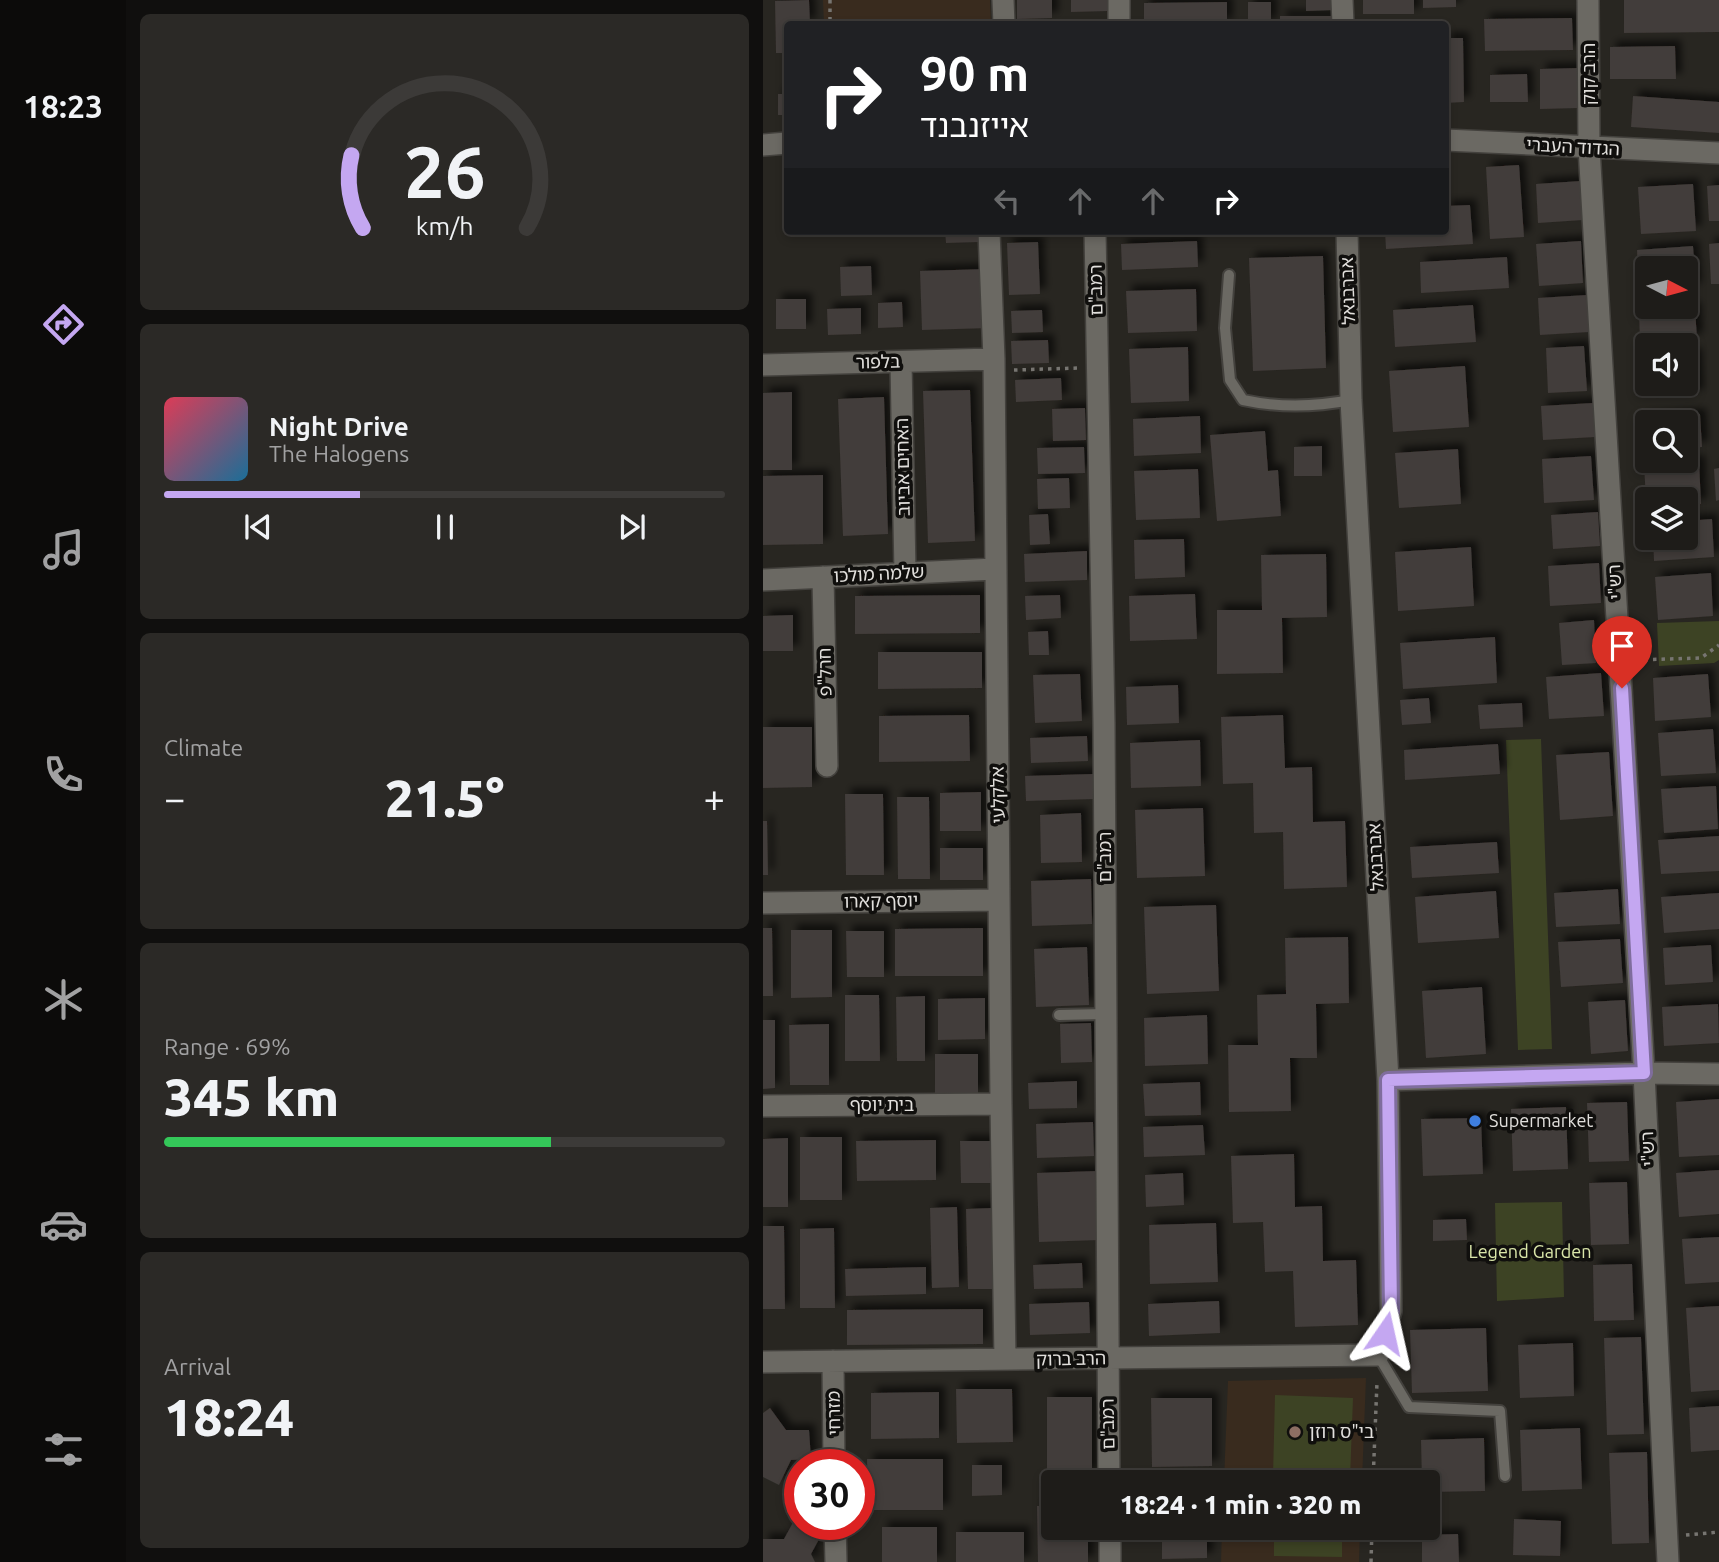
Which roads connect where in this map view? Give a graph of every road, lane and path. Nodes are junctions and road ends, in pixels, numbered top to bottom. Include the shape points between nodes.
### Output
1 (830, 0) edge
2 (1003, 0) edge
3 (1119, 0) edge
4 (1342, 0) edge
5 (1588, 0) edge
6 (830, 21) edge
7 (1004, 21) edge
8 (1119, 21) edge
9 (1343, 21) edge
10 (1449, 140) edge
11 (784, 144) edge
12 (763, 145) edge
13 (1590, 148) junction
14 (1713, 155) edge
15 (989, 235) edge
16 (1095, 235) edge
17 (1347, 235) edge
18 (1229, 275) dead end
19 (901, 362) junction
20 (763, 365) edge
21 (994, 365) junction
22 (1097, 368) junction
23 (1351, 400) junction
24 (995, 569) junction
25 (905, 573) junction
26 (823, 577) junction
27 (763, 580) edge
28 (1719, 645) edge
29 (1620, 661) junction
30 (827, 766) dead end
31 (999, 900) junction
32 (763, 902) edge
33 (1105, 1014) junction
34 (1059, 1015) dead end
35 (1644, 1073) junction
36 (1719, 1074) edge
37 (1388, 1080) junction
38 (1001, 1104) junction
39 (763, 1106) edge
40 (1378, 1355) junction
41 (1107, 1358) junction
42 (1005, 1359) junction
43 (833, 1361) junction
44 (763, 1362) edge
45 (835, 1449) edge
46 (1109, 1470) edge
47 (1374, 1470) edge
48 (1505, 1476) dead end
49 (1719, 1532) edge
50 (1667, 1537) junction
51 (835, 1540) edge
52 (1110, 1540) edge
53 (1371, 1540) edge
54 (836, 1562) edge
55 (1110, 1562) edge
56 (1370, 1562) edge
57 (1668, 1562) edge

1 - 6 path
2 - 7 street
3 - 8 street
4 - 9 street
5 - 13 street, הרב קוק
10 - 13 street, הגדוד העברי
11 - 12 street
13 - 14 street, הגדוד העברי
13 - 29 street, רש"י
15 - 21 street, אלקלעי
16 - 22 street, רמב"ם
17 - 23 street, אברבנאל
18 - 23 lane via 1225,328 1230,380 1243,400 1269,406
19 - 20 street, בלפור
19 - 21 street, בלפור
19 - 25 street, האחים אביוב
21 - 22 path
21 - 24 street, אלקלעי
22 - 33 street, רמב"ם
23 - 37 street, אברבנאל
24 - 25 street, שלמה מולכו
24 - 31 street, אלקלעי
25 - 26 street, שלמה מולכו
26 - 27 street, שלמה מולכו
26 - 30 street, חרל"פ
28 - 29 path via 1701,658
29 - 35 street, רש"י
31 - 32 street, יוסף קארו
31 - 38 street, אלקלעי
33 - 34 lane
33 - 41 street, רמב"ם
35 - 36 street
35 - 37 street
35 - 50 street, רש"י
37 - 40 street, אברבנאל via 1391,1311
38 - 39 street, בית יוסף
38 - 42 street, אלקלעי
40 - 41 street, הרב ברוק
40 - 47 path
40 - 48 lane via 1409,1407 1500,1411
41 - 42 street, הרב ברוק
41 - 46 street, רמב"ם
42 - 43 street, הרב ברוק
43 - 44 street, הרב ברוק
43 - 45 street, מזרחי
49 - 50 path
50 - 57 street, רש"י
51 - 54 street
52 - 55 street
53 - 56 path

